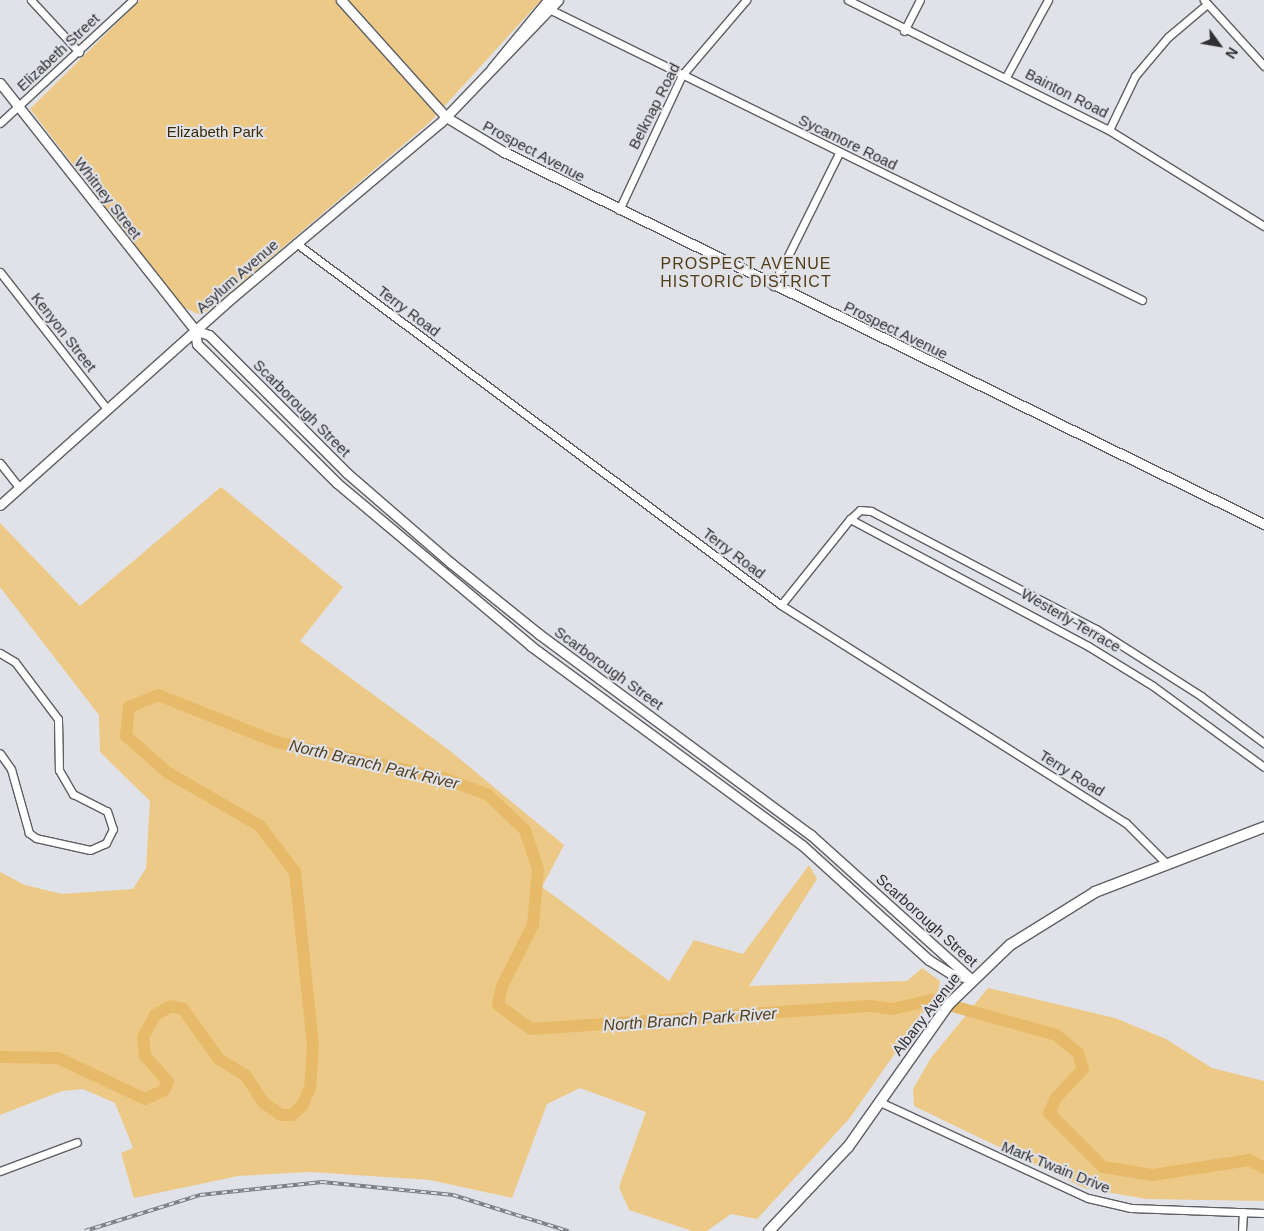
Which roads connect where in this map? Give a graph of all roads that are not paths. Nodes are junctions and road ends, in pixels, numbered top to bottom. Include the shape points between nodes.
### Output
1 (31, 0) edge
2 (133, 0) edge
3 (341, 0) edge
4 (558, 0) edge
5 (746, 0) edge
6 (848, 0) edge
7 (920, 0) edge
8 (1048, 0) edge
9 (1206, 2) edge
10 (547, 5) edge
11 (904, 31) junction
12 (79, 52) junction
13 (1264, 66) edge
14 (682, 75) junction
15 (1006, 77) junction
16 (0, 83) edge
17 (20, 107) junction
18 (446, 117) junction
19 (0, 123) edge
20 (1109, 130) junction
21 (838, 153) junction
22 (619, 210) junction
23 (1264, 226) edge
24 (296, 243) junction
25 (0, 272) edge
26 (773, 286) junction
27 (1142, 300) dead end
28 (194, 330) junction
29 (279, 408) junction
30 (107, 409) junction
31 (269, 419) junction
32 (0, 463) edge
33 (347, 473) junction
34 (338, 483) junction
35 (19, 487) junction
36 (0, 505) edge
37 (850, 519) junction
38 (1264, 524) edge
39 (451, 563) junction
40 (442, 574) junction
41 (781, 605) junction
42 (539, 634) junction
43 (531, 646) junction
44 (0, 653) edge
45 (641, 709) junction
46 (633, 720) junction
47 (1264, 743) edge
48 (0, 753) edge
49 (1264, 767) edge
50 (746, 784) junction
51 (737, 794) junction
52 (1264, 827) edge
53 (811, 835) junction
54 (802, 845) junction
55 (1167, 864) junction
56 (972, 979) junction
57 (880, 1102) junction
58 (77, 1142) dead end
59 (0, 1171) edge
60 (1243, 1212) junction
61 (1264, 1213) edge
62 (768, 1231) edge
63 (1242, 1231) edge

1 - 12 street
2 - 12 street, Elizabeth Street
3 - 18 main road, Prospect Avenue
4 - 10 main road, Asylum Avenue
5 - 14 street, Belknap Road
6 - 11 street, Bainton Road
7 - 11 street
8 - 15 street
9 - 13 street
9 - 20 street via 1168,37 1135,76
10 - 14 street, Sycamore Road
10 - 18 main road, Asylum Avenue
11 - 15 street, Bainton Road
12 - 17 street, Elizabeth Street
14 - 21 street, Sycamore Road
14 - 22 street, Belknap Road
15 - 20 street, Bainton Road
16 - 17 main road, Whitney Street
17 - 19 street, Elizabeth Street
17 - 28 main road, Whitney Street
18 - 22 main road, Prospect Avenue
18 - 24 main road, Asylum Avenue
20 - 23 street, Bainton Road
21 - 26 street
21 - 27 street, Sycamore Road
22 - 26 main road, Prospect Avenue
24 - 28 main road, Asylum Avenue
24 - 41 street, Terry Road
25 - 30 street, Kenyon Street
26 - 38 main road, Prospect Avenue
28 - 29 main road, Scarborough Street via 209,335
28 - 30 main road, Asylum Avenue
28 - 31 main road, Scarborough Street via 197,344
29 - 31 main road
29 - 33 main road, Scarborough Street
30 - 35 main road, Asylum Avenue
31 - 34 main road, Scarborough Street
32 - 35 street
33 - 34 main road
33 - 39 main road, Scarborough Street
34 - 40 main road, Scarborough Street
35 - 36 main road, Asylum Avenue
37 - 41 street
37 - 47 street, Westerly Terrace via 860,510 871,511 1002,577 1161,670
37 - 49 street, Westerly Terrace via 1088,646 1153,686
39 - 40 main road
39 - 42 main road, Scarborough Street
40 - 43 main road, Scarborough Street
41 - 55 street, Terry Road via 1126,823
42 - 43 main road
42 - 45 main road, Scarborough Street
43 - 46 main road, Scarborough Street
44 - 48 street via 20,668 58,719 59,770 73,794 107,810 113,829 106,843 90,850 36,838 29,833 11,769
45 - 46 main road
45 - 50 main road, Scarborough Street
46 - 51 main road, Scarborough Street
50 - 51 main road
50 - 53 main road, Scarborough Street
51 - 54 main road, Scarborough Street
52 - 55 highway, Albany Avenue
53 - 54 main road
53 - 56 main road, Scarborough Street
54 - 56 main road, Scarborough Street via 929,960 951,974
55 - 56 highway, Albany Avenue via 1061,910
56 - 57 highway, Albany Avenue via 941,1014
57 - 60 street, Mark Twain Drive via 1088,1198 1131,1208
57 - 62 highway, Albany Avenue via 833,1165
58 - 59 street
60 - 61 street, Mark Twain Drive
60 - 63 street

